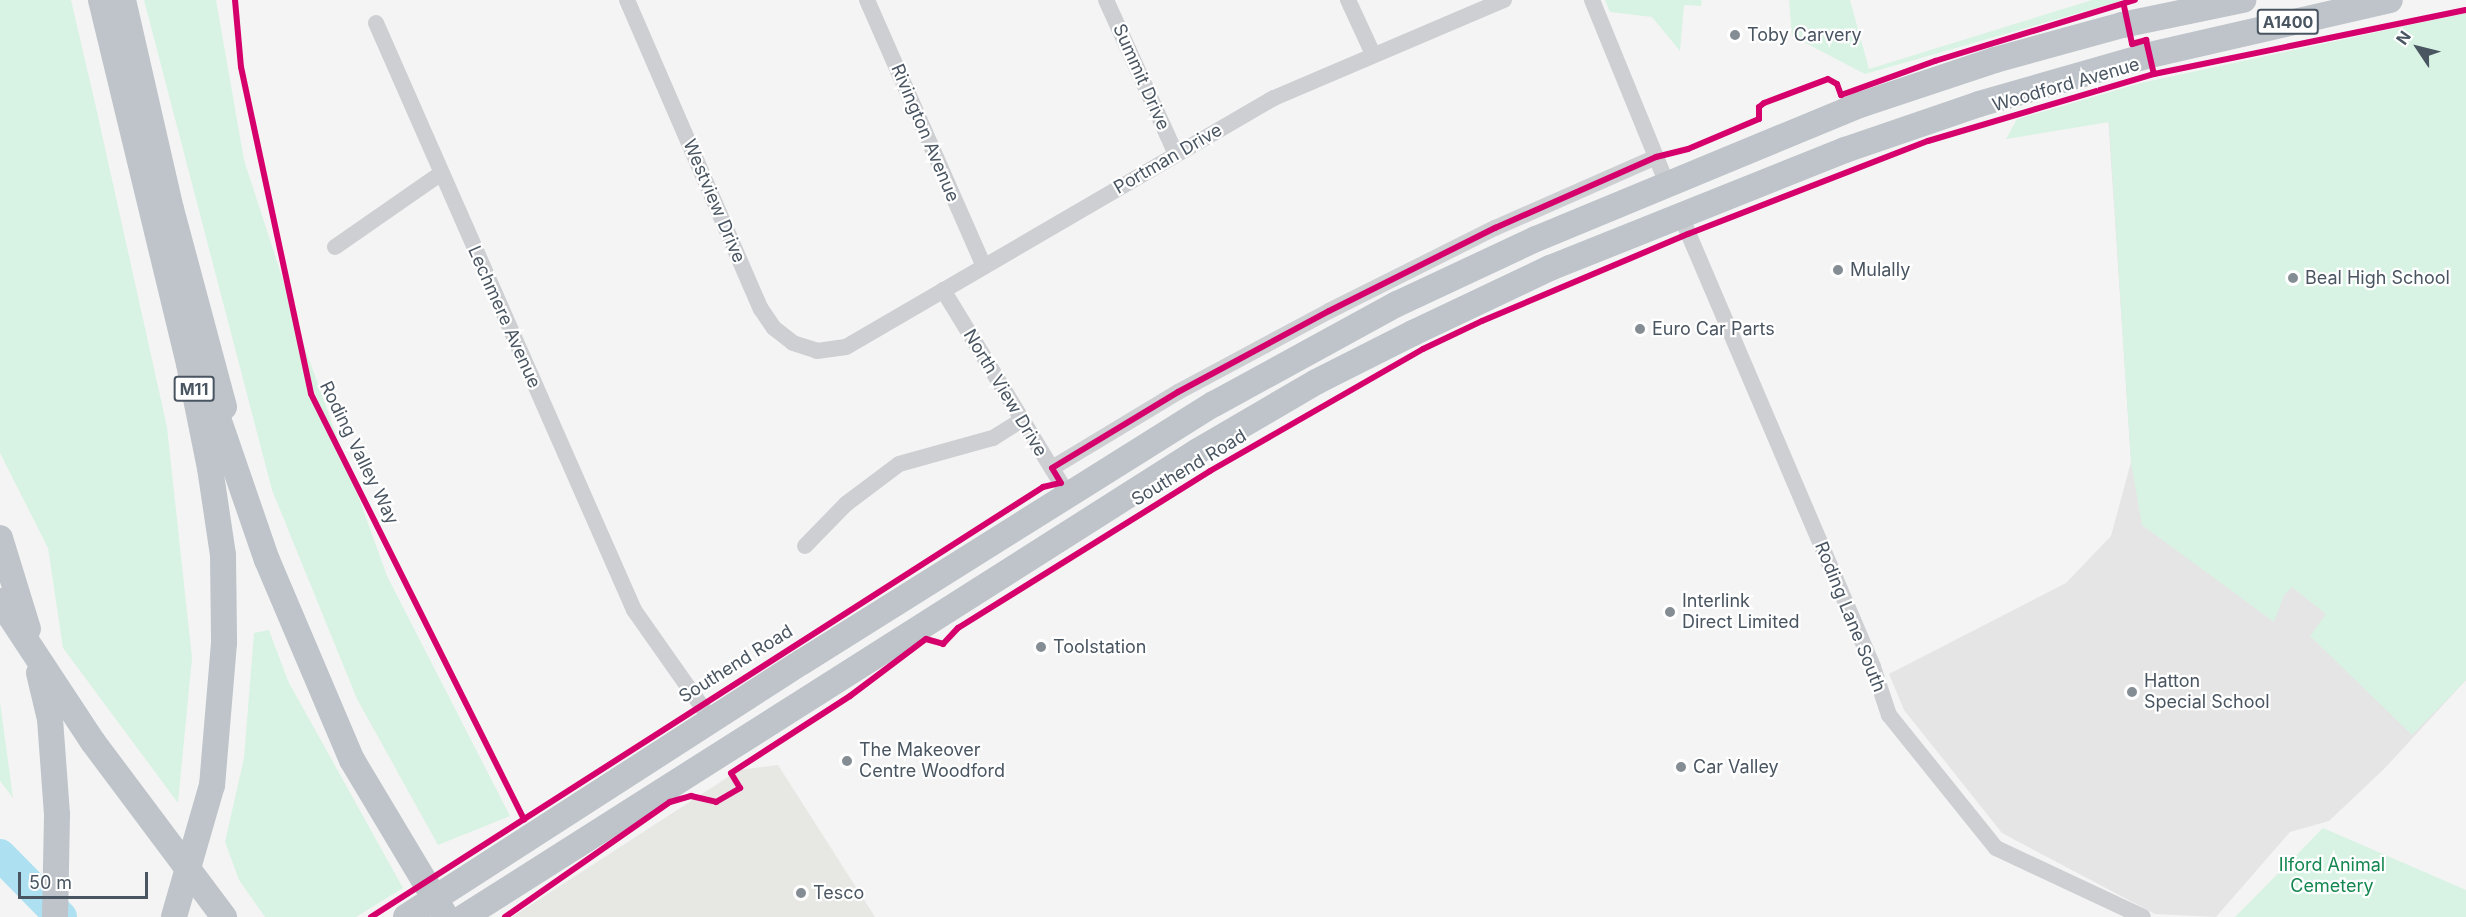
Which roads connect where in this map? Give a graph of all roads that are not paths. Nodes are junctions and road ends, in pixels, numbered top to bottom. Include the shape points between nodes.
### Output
1 (101, 0) edge
2 (123, 0) edge
3 (627, 0) edge
4 (867, 0) edge
5 (1106, 0) edge
6 (1348, 0) edge
7 (1504, 0) edge
8 (1592, 0) edge
9 (2242, 0) edge
10 (2322, 0) edge
11 (2354, 0) edge
12 (2385, 1) edge
13 (2175, 5) edge
14 (376, 23) dead end
15 (112, 48) junction
16 (2170, 50) junction
17 (1373, 54) junction
18 (1176, 154) junction
19 (1656, 157) junction
20 (440, 174) junction
21 (1667, 184) junction
22 (1680, 214) junction
23 (335, 248) dead end
24 (984, 266) junction
25 (943, 290) junction
26 (846, 347) joint
27 (1022, 420) junction
28 (1052, 468) junction
29 (1068, 495) junction
30 (0, 538) edge
31 (805, 546) dead end
32 (267, 560) junction
33 (0, 601) edge
34 (712, 721) junction
35 (55, 917) edge
36 (174, 917) edge
37 (224, 917) edge
38 (406, 917) edge
39 (446, 917) edge
40 (464, 917) edge
41 (2143, 917) edge

1 - 15 highway, M11
2 - 32 highway, M11 via 171,209
3 - 26 street, Westview Drive via 760,309 792,344 817,351
4 - 24 street, Rivington Avenue
5 - 18 street, Summit Drive
6 - 17 street
7 - 17 street, Portman Drive
8 - 19 street
9 - 13 highway, A1400
10 - 13 highway via 2202,25
11 - 12 highway
12 - 16 highway, Woodford Avenue / A1400
13 - 16 highway
13 - 21 highway, A1400 via 2122,26 1995,60 1860,105
14 - 20 street, Lechmere Avenue
15 - 32 highway, M11 via 195,351
15 - 36 highway, M11 via 189,364 223,555 224,643 212,785
16 - 22 highway, Woodford Avenue / A1400 via 1979,104 1845,150
17 - 18 street, Portman Drive via 1274,98
18 - 24 street, Portman Drive
19 - 21 street
19 - 28 street via 1495,228 1329,311 1178,392
20 - 23 street
20 - 34 street, Lechmere Avenue via 634,610
21 - 29 highway, Southend Road / A1400 via 1536,238 1387,310 1214,404
22 - 40 highway, Southend Road / A1400 via 1550,268 1316,382 1052,542
22 - 41 street, Roding Lane South via 1869,657 1889,715 1996,848
24 - 25 street, Portman Drive
25 - 26 street, Portman Drive
25 - 27 street, North View Drive
27 - 28 street, North View Drive
27 - 31 street via 993,438 899,464 846,504
28 - 29 street, North View Drive
29 - 34 highway, Southend Road / A1400
30 - 35 highway via 50,719 57,815
32 - 39 highway, M11 via 352,760
33 - 37 highway via 93,742
34 - 38 highway, Southend Road / A1400

